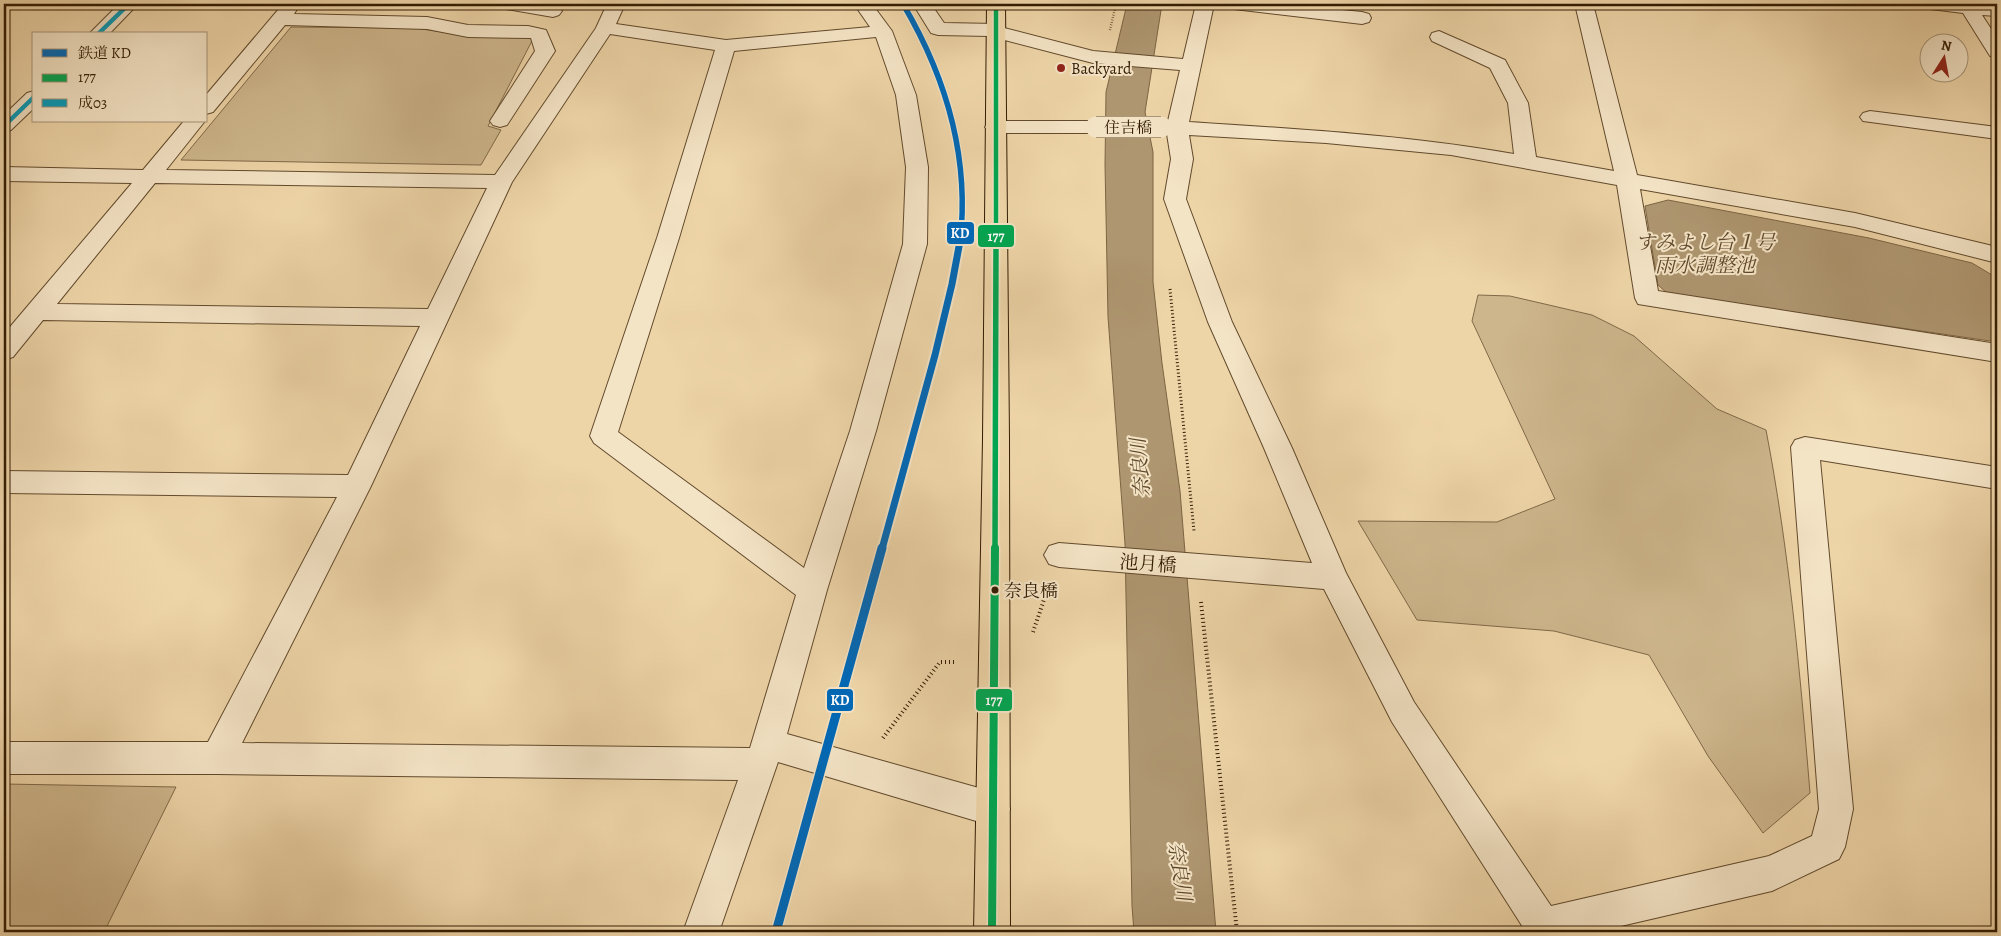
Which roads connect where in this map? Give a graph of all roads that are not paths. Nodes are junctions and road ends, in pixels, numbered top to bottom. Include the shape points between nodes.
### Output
1 (128, 4) edge
2 (293, 4) edge
3 (506, 4) edge
4 (616, 4) edge
5 (863, 4) edge
6 (922, 4) edge
7 (1205, 4) edge
8 (1234, 4) edge
9 (1584, 4) edge
10 (1928, 4) edge
11 (1967, 6) edge
12 (558, 8) edge
13 (1997, 11) edge
14 (280, 18) junction
15 (1362, 18) dead end
16 (996, 22) edge
17 (605, 28) junction
18 (883, 31) junction
19 (100, 32) edge
20 (528, 32) junction
21 (1439, 37) dead end
22 (726, 46) junction
23 (1997, 52) edge
24 (1191, 65) junction
25 (32, 99) edge
26 (208, 106) edge
27 (1870, 117) dead end
28 (500, 121) dead end
29 (194, 122) edge
30 (4, 126) edge
31 (995, 127) junction
32 (1169, 128) junction
33 (1997, 133) edge
34 (1526, 162) junction
35 (4, 174) edge
36 (150, 176) junction
37 (1627, 179) junction
38 (501, 182) junction
39 (1997, 255) edge
40 (37, 312) junction
41 (436, 318) junction
42 (4, 351) edge
43 (1997, 353) edge
44 (1997, 478) edge
45 (4, 482) edge
46 (357, 486) junction
47 (1059, 555) road end
48 (1333, 576) junction
49 (812, 590) junction
50 (765, 754) junction
51 (4, 758) edge
52 (217, 758) junction
53 (993, 809) junction
54 (1545, 929) edge
55 (701, 932) edge
56 (992, 932) edge

1 - 19 street
2 - 14 street
3 - 12 street
4 - 17 street
5 - 18 street
6 - 16 street via 938,29
7 - 24 street
8 - 15 street
9 - 37 street
10 - 11 street
11 - 13 street
11 - 23 street
12 - 20 street
14 - 20 street via 427,23 468,31
14 - 26 street
16 - 24 street via 1093,57
16 - 31 main road
17 - 22 street
17 - 38 street
18 - 22 street
18 - 49 street via 908,104 917,167 915,244 863,431
20 - 28 street via 539,34 545,51
21 - 34 street via 1498,64 1518,104
22 - 49 street via 603,436
24 - 32 street
25 - 30 street
27 - 33 street via 1892,114
29 - 36 street
31 - 32 street, 住吉橋, bridge
31 - 53 main road
32 - 34 street, 住吉橋 via 1451,148
32 - 48 street via 1182,159 1175,199 1220,322
34 - 37 street, 住吉橋
35 - 36 street
36 - 38 street
36 - 40 street
37 - 39 street, 住吉橋 via 1855,220
37 - 43 street via 1647,298
38 - 41 street
40 - 41 street
40 - 42 street
41 - 46 street
44 - 54 street via 1805,447 1836,809 1827,847 1772,873
45 - 46 street
46 - 52 street
47 - 48 street, 池月橋
48 - 54 street via 1403,712
49 - 50 street
50 - 52 street
50 - 53 street via 858,770
50 - 55 street
51 - 52 street
53 - 56 main road

